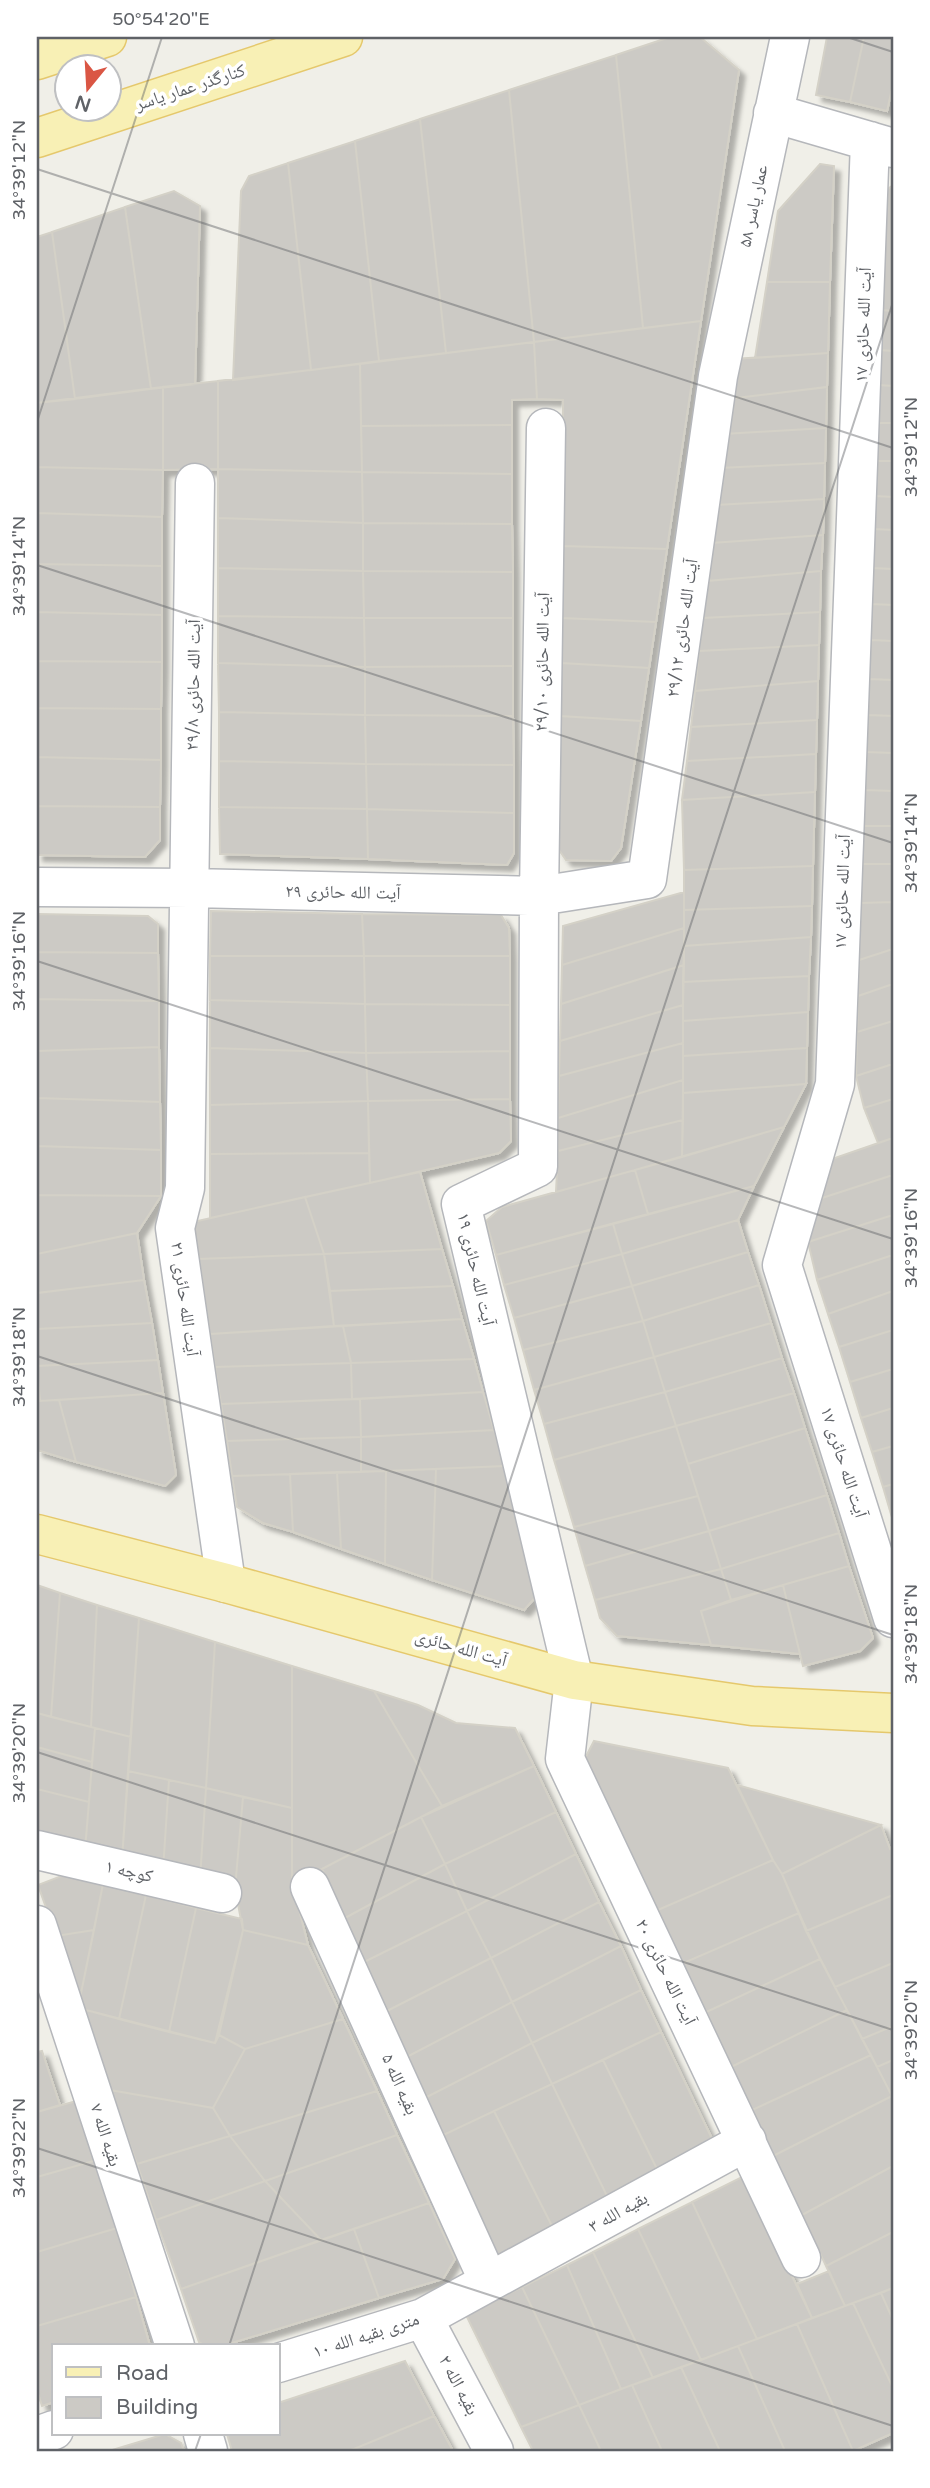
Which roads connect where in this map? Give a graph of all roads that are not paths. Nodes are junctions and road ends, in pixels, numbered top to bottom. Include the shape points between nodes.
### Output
1 (107, 37) edge
2 (343, 37) edge
3 (790, 37) edge
4 (257, 50) edge
5 (37, 60) edge
6 (773, 113) junction
7 (37, 138) edge
8 (882, 145) edge
9 (718, 376) joint
10 (546, 428) dead end
11 (195, 483) dead end
12 (647, 880) joint
13 (37, 887) edge
14 (191, 888) junction
15 (539, 896) junction
16 (37, 1534) edge
17 (226, 1583) junction
18 (893, 1618) edge
19 (574, 1680) junction
20 (893, 1713) edge
21 (37, 1850) edge
22 (310, 1887) dead end
23 (222, 1893) dead end
24 (37, 1925) edge
25 (747, 2141) junction
26 (801, 2258) dead end
27 (489, 2282) junction
28 (423, 2318) junction
29 (174, 2344) edge
30 (280, 2362) edge
31 (494, 2451) edge

1 - 5 main road
2 - 4 main road, کنارگذر عمار یاسر
3 - 6 street, عمار یاسر ۵۸
4 - 7 main road, کنارگذر عمار یاسر
6 - 8 street
6 - 9 street, عمار یاسر ۵۸
8 - 18 street, آیت الله حائری ۱۷ via 835,1084 782,1265
9 - 12 street, آیت الله حائری ۲۹/۱۲
10 - 15 street, آیت الله حائری ۲۹/۱۰
11 - 14 street, آیت الله حائری ۲۹/۸
12 - 15 street, آیت الله حائری ۲۹
13 - 14 street, آیت الله حائری ۲۹
14 - 15 street, آیت الله حائری ۲۹
14 - 17 street, آیت الله حائری ۲۱ via 185,1188 175,1227
15 - 19 street, آیت الله حائری ۱۹ via 538,1167 461,1204
16 - 17 main road, آیت الله حائری
17 - 19 main road, آیت الله حائری
19 - 20 main road, آیت الله حائری via 752,1706
19 - 25 street, آیت الله حائری ۲۰ via 565,1759
21 - 23 street, کوچه ۱
22 - 27 street, بقیه الله ۵
24 - 29 street, بقیه الله ۷
25 - 26 street, آیت الله حائری ۲۰
25 - 27 street, بقیه الله ۳
27 - 28 street, ۱۰ متری بقیه الله
28 - 30 street, ۱۰ متری بقیه الله
28 - 31 street, بقیه الله ۲

